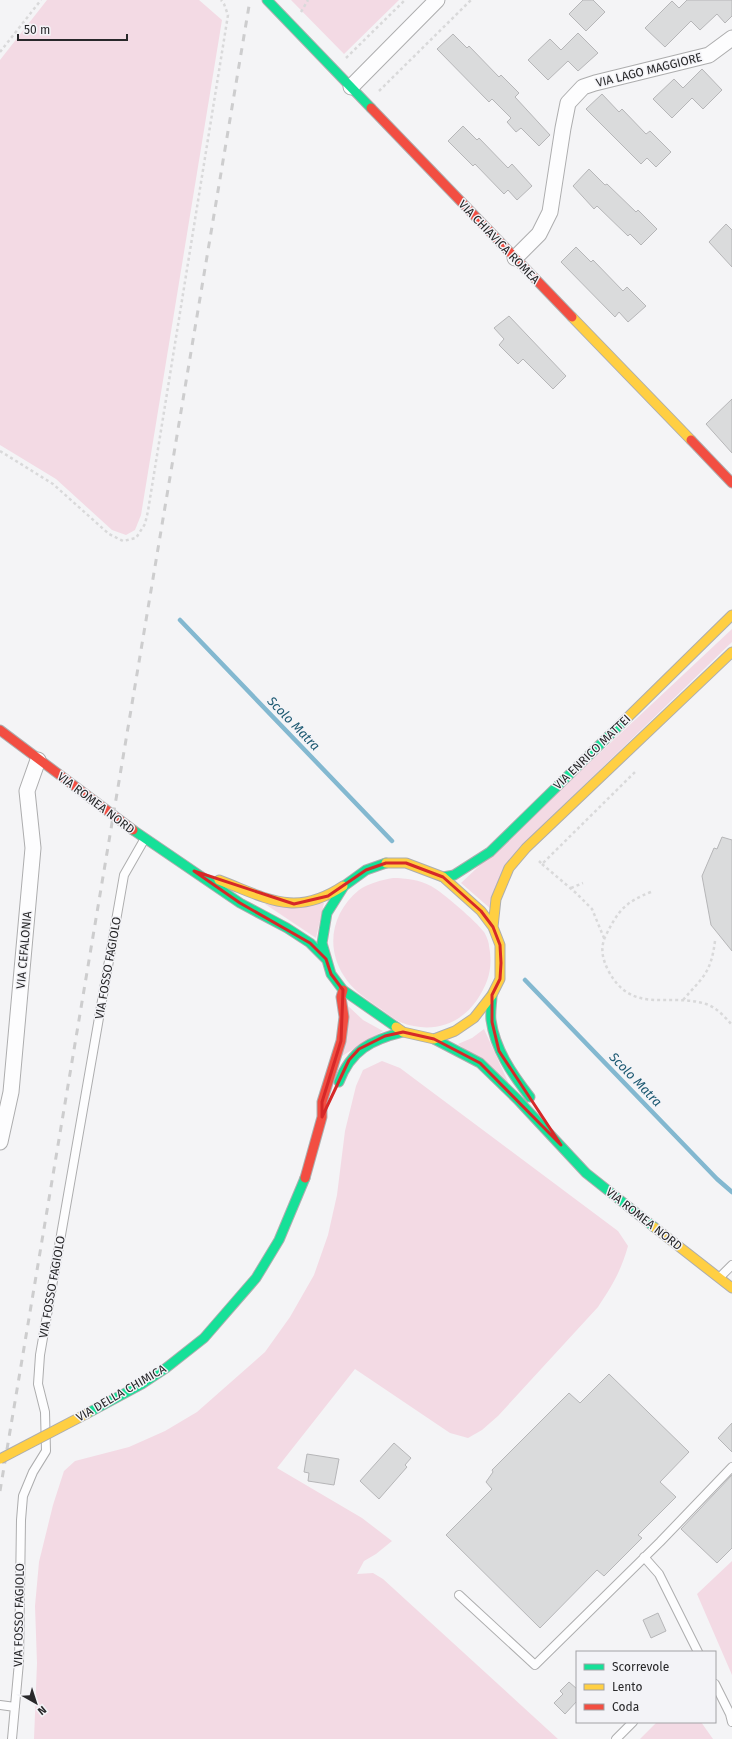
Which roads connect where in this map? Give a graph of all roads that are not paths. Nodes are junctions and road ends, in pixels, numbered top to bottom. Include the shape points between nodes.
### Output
1 (267, 0) edge
2 (437, 0) edge
3 (732, 38) edge
4 (351, 87) junction
5 (515, 258) junction
6 (732, 483) edge
7 (732, 615) edge
8 (732, 652) edge
9 (0, 730) edge
10 (38, 760) junction
11 (145, 839) junction
12 (194, 872) junction
13 (443, 877) junction
14 (344, 886) junction
15 (493, 926) junction
16 (326, 959) junction
17 (343, 990) junction
18 (492, 995) junction
19 (403, 1032) junction
20 (434, 1038) junction
21 (322, 1117) junction
22 (0, 1142) edge
23 (561, 1145) junction
24 (732, 1265) edge
25 (719, 1279) junction
26 (732, 1288) edge
27 (0, 1459) edge
28 (732, 1467) edge
29 (644, 1557) junction
30 (459, 1595) dead end
31 (698, 1651) edge
32 (716, 1688) edge
33 (719, 1701) edge
34 (0, 1705) edge
35 (15, 1707) junction
36 (732, 1722) edge
37 (632, 1723) edge
38 (12, 1739) edge
39 (616, 1739) edge

1 - 4 main road, VIA CHIAVICA ROMEA
2 - 4 street
3 - 5 street, VIA LAGO MAGGIORE via 709,55 595,83 583,87 575,94 568,103 550,212 539,234
4 - 5 main road, VIA CHIAVICA ROMEA
5 - 6 main road, VIA CHIAVICA ROMEA
7 - 13 main road, VIA ENRICO MATTEI via 490,852 454,875
8 - 15 main road, VIA ENRICO MATTEI via 526,848 509,868 496,899
9 - 10 main road, VIA ROMEA NORD
10 - 11 main road, VIA ROMEA NORD
10 - 22 street, VIA CEFALONIA via 27,791 33,848 11,1092
11 - 12 main road, VIA ROMEA NORD
11 - 35 lane, VIA FOSSO FAGIOLO via 124,876 40,1355 38,1384 46,1412 46,1451 33,1472 23,1496 19,1662
12 - 14 main road, VIA ROMEA NORD via 294,904 328,896
12 - 16 main road, VIA ROMEA NORD via 240,903 310,943
13 - 14 main road, VIA ROMEA NORD via 406,864 386,863 366,870
13 - 15 main road via 482,911
14 - 16 main road via 327,914 322,943
15 - 18 main road via 500,945 501,963 500,979
16 - 17 main road via 331,974
17 - 19 main road
17 - 21 main road, VIA DELLA CHIMICA via 341,997 344,1017 341,1041 322,1102
18 - 20 main road via 474,1018 455,1031
18 - 23 main road, VIA ROMEA NORD via 492,1022 499,1051
19 - 20 main road
19 - 21 main road, VIA DELLA CHIMICA via 385,1036 359,1049 349,1060
20 - 23 main road, VIA ROMEA NORD via 480,1063
21 - 27 main road, VIA DELLA CHIMICA, bridge via 303,1184 279,1240 256,1278 204,1338 142,1384
23 - 25 main road, VIA ROMEA NORD via 586,1173
24 - 25 lane
25 - 26 main road, VIA ROMEA NORD
28 - 29 lane
29 - 30 lane via 535,1665
29 - 31 lane via 659,1574
32 - 33 lane
33 - 36 lane via 730,1714
34 - 35 lane
35 - 38 lane, VIA FOSSO FAGIOLO
37 - 39 lane

